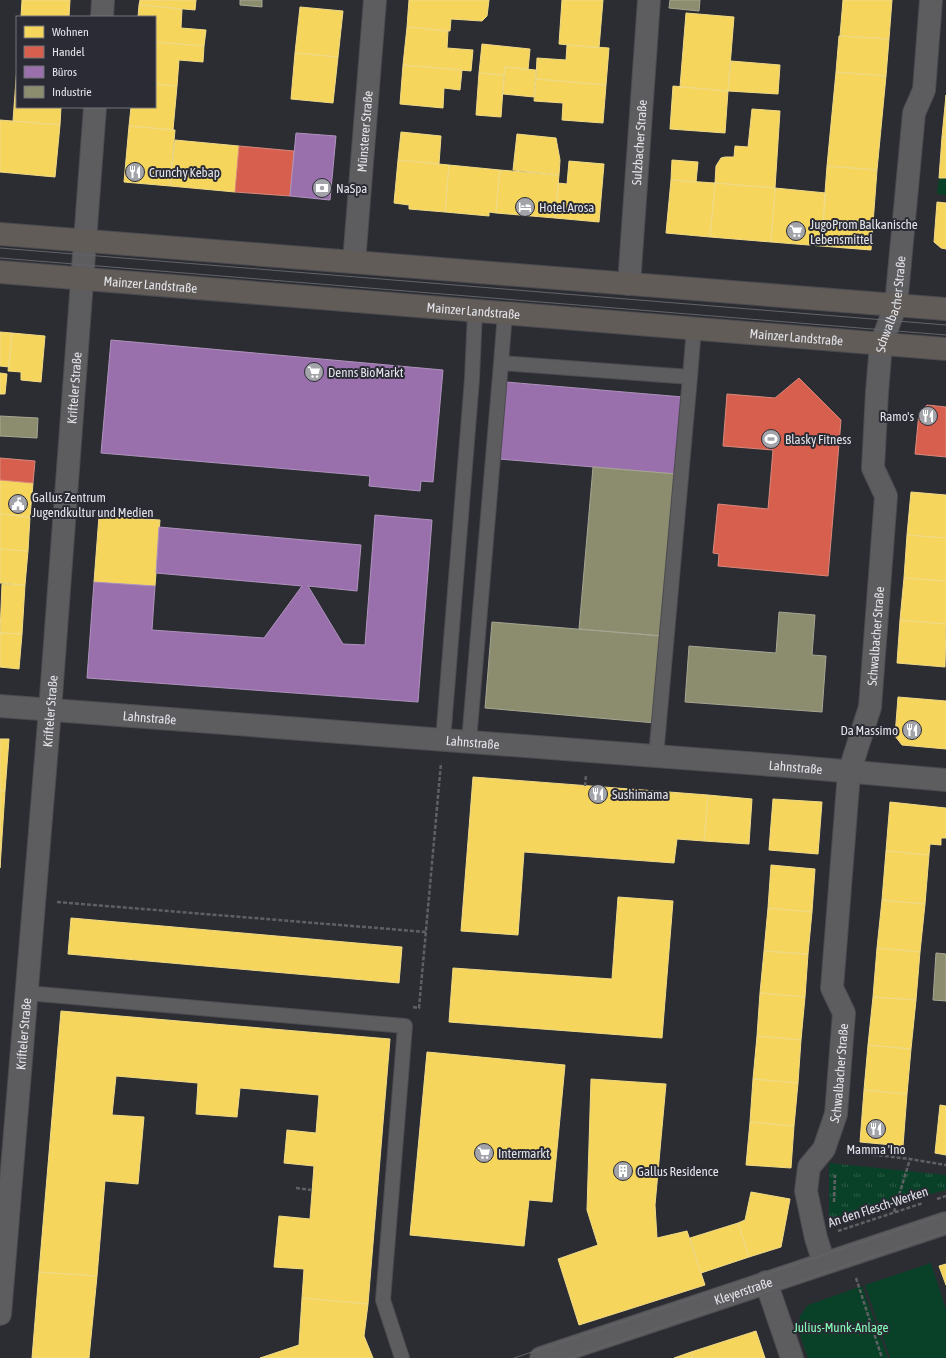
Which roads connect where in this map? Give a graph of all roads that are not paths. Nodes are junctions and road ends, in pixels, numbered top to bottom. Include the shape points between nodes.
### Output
1 (103, 0) edge
2 (375, 0) edge
3 (649, 0) edge
4 (930, 0) edge
5 (102, 16) edge
6 (95, 108) edge
7 (0, 234) edge
8 (84, 240) junction
9 (354, 262) junction
10 (0, 272) edge
11 (82, 279) junction
12 (629, 284) junction
13 (896, 305) junction
14 (946, 309) edge
15 (475, 310) junction
16 (505, 313) junction
17 (694, 328) junction
18 (881, 344) junction
19 (946, 349) edge
20 (501, 363) junction
21 (690, 377) junction
22 (0, 706) edge
23 (50, 710) junction
24 (443, 740) junction
25 (469, 741) junction
26 (656, 756) junction
27 (849, 772) junction
28 (946, 780) edge
29 (27, 993) junction
30 (946, 1223) edge
31 (824, 1263) junction
32 (766, 1282) junction
33 (0, 1314) edge
34 (402, 1358) edge
35 (541, 1358) edge
36 (792, 1358) edge

1 - 5 street
2 - 9 street, Münsterer Straße
3 - 12 street, Sulzbacher Straße
4 - 13 street, Schwalbacher Straße via 924,90 914,113
6 - 8 street, Krifteler Straße
7 - 8 main road
8 - 9 main road
8 - 11 street, Krifteler Straße
9 - 12 main road
10 - 11 main road, Mainzer Landstraße
11 - 15 main road, Mainzer Landstraße
11 - 23 street, Krifteler Straße
12 - 13 main road
13 - 14 main road
13 - 18 street, Schwalbacher Straße
15 - 16 main road, Mainzer Landstraße
15 - 24 lane via 472,379
16 - 17 main road, Mainzer Landstraße
16 - 20 lane
17 - 18 main road, Mainzer Landstraße
17 - 21 lane
18 - 19 main road, Mainzer Landstraße
18 - 27 street, Schwalbacher Straße via 873,468 886,496 870,707
20 - 21 lane
20 - 25 lane
21 - 26 lane
22 - 23 street, Lahnstraße
23 - 24 street, Lahnstraße
23 - 29 street, Krifteler Straße
24 - 25 street, Lahnstraße
25 - 26 street, Lahnstraße
26 - 27 street, Lahnstraße
27 - 28 street, Lahnstraße
27 - 31 street, Schwalbacher Straße via 832,988 844,1013 836,1114 830,1150 809,1167 806,1191
29 - 33 street, Krifteler Straße
29 - 34 lane via 405,1026 383,1300
30 - 31 street, Kleyerstraße
31 - 32 street, Kleyerstraße
32 - 35 street, Kleyerstraße
32 - 36 street

